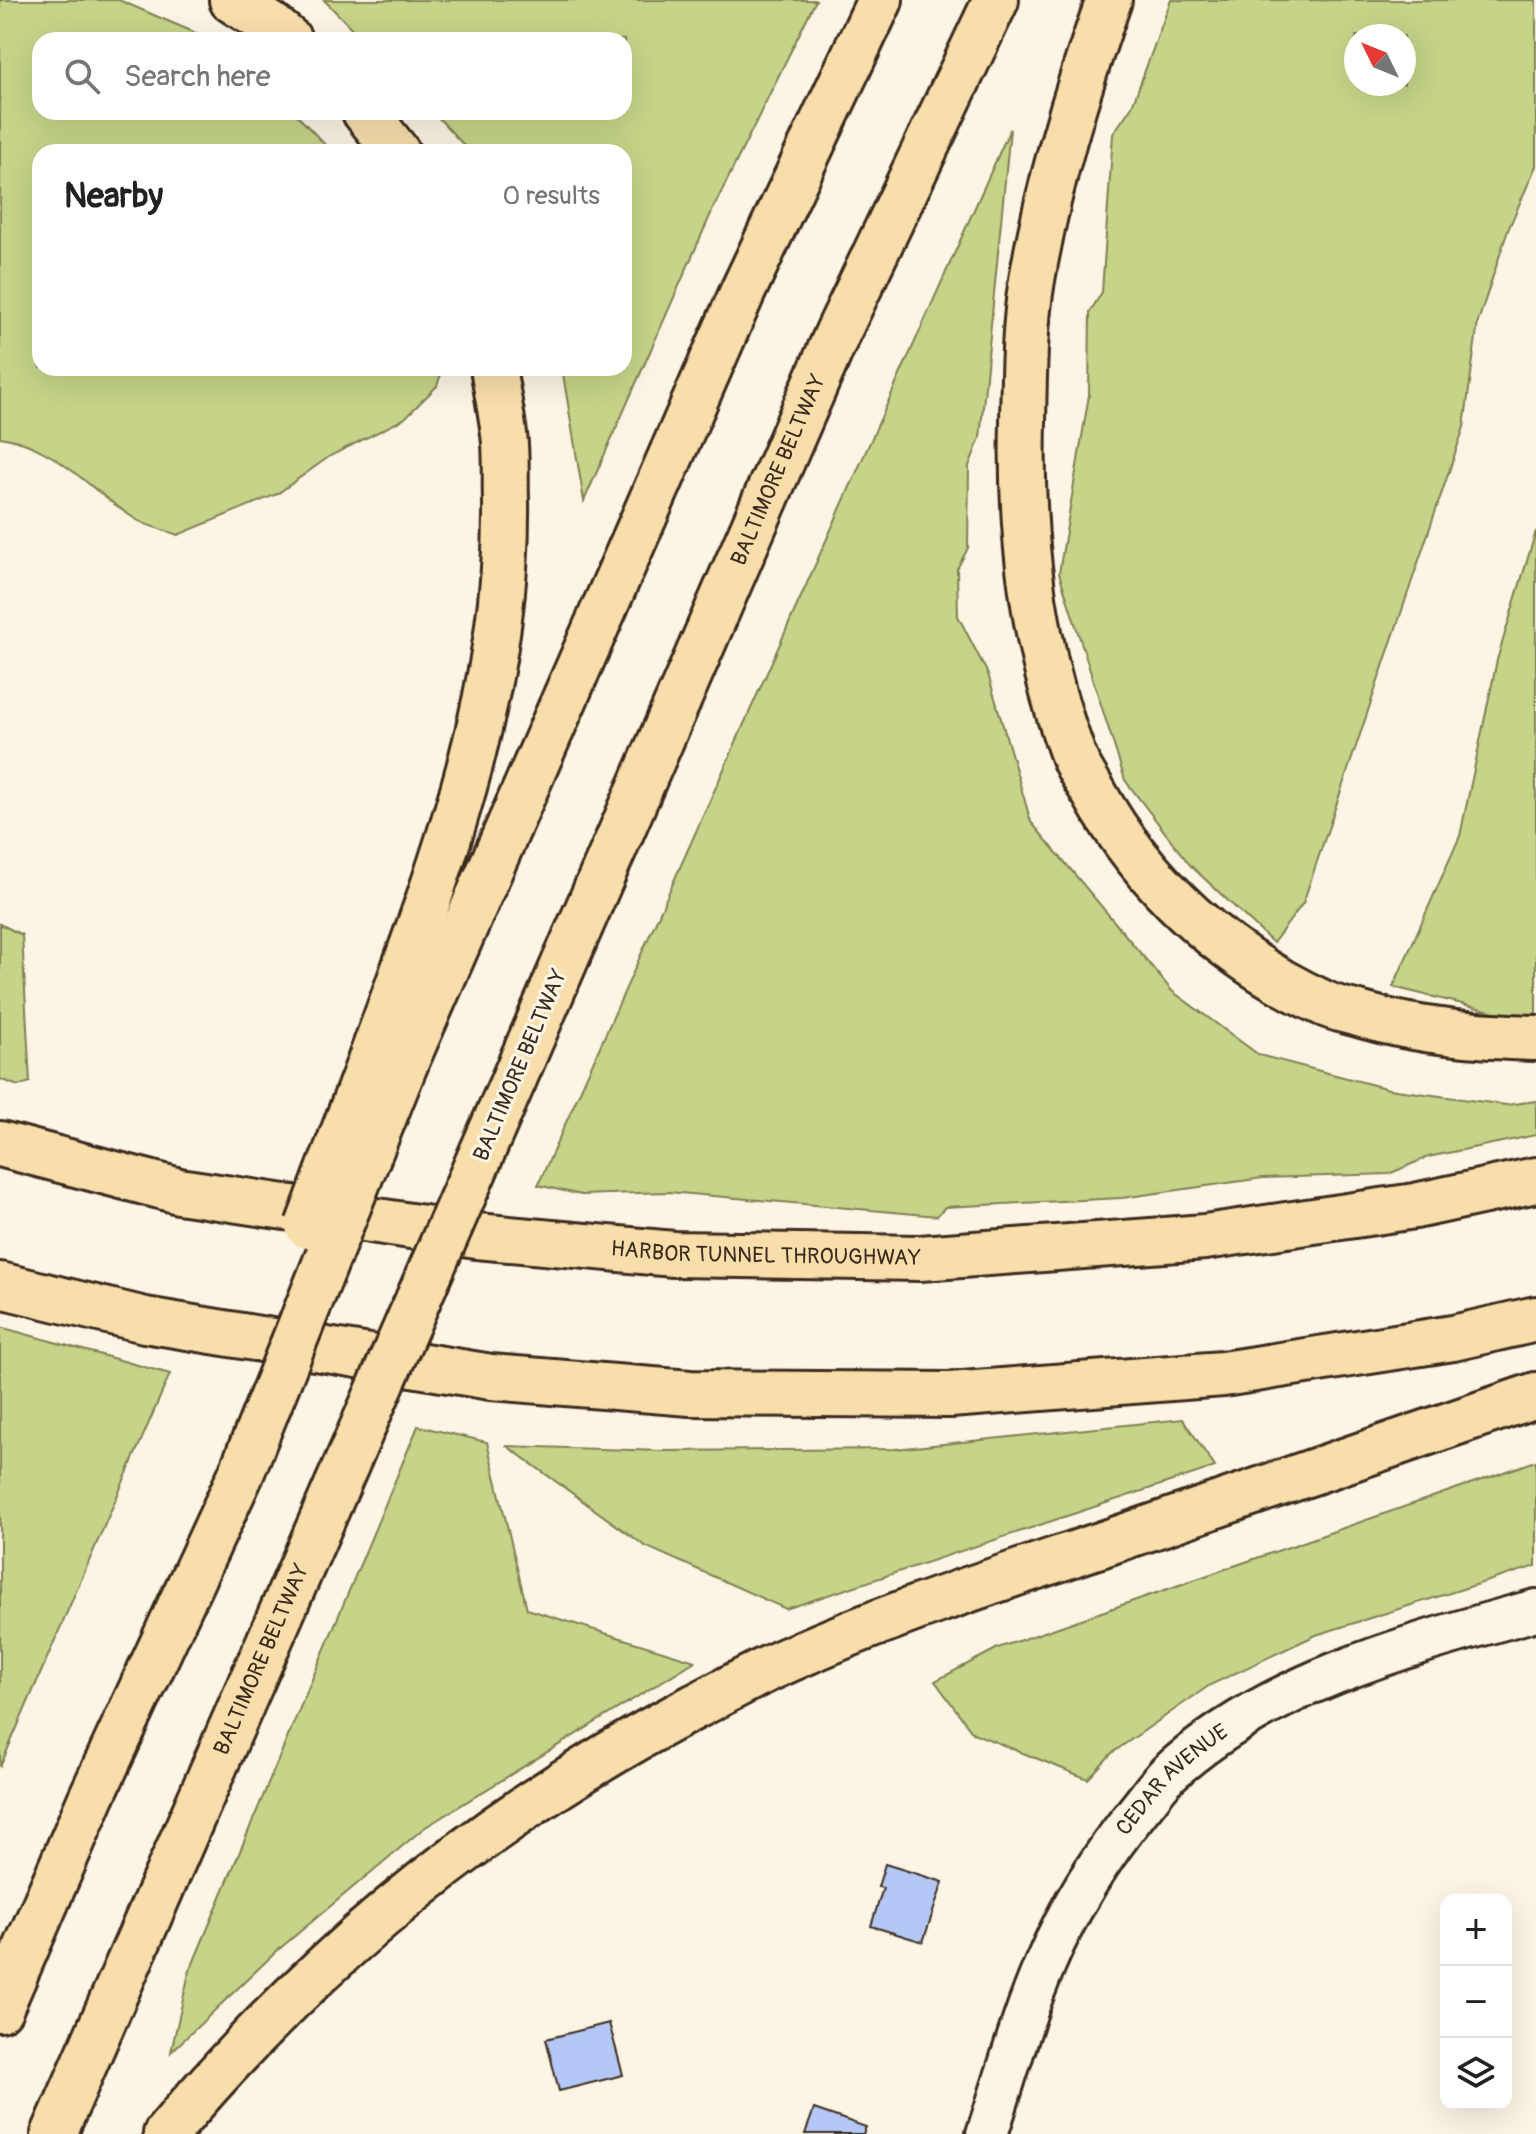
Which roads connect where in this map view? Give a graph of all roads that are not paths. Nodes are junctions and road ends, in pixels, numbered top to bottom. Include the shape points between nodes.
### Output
1 (232, 0) edge
2 (880, 0) edge
3 (996, 0) edge
4 (1109, 0) edge
5 (279, 32) edge
6 (371, 120) edge
7 (391, 144) edge
8 (494, 376) edge
9 (1536, 1038) edge
10 (389, 1059) junction
11 (0, 1121) edge
12 (0, 1144) edge
13 (1536, 1180) edge
14 (179, 1191) junction
15 (0, 1285) edge
16 (1536, 1319) edge
17 (1536, 1395) edge
18 (1536, 1610) edge
19 (0, 2009) edge
20 (54, 2134) edge
21 (166, 2134) edge
22 (987, 2134) edge

1 - 5 highway
2 - 10 highway
3 - 20 highway, BALTIMORE BELTWAY, bridge via 838,332
4 - 9 highway via 1051,181 1031,284 1024,373 1022,470 1028,563 1047,669 1074,758 1109,821 1149,875 1195,920 1257,966 1325,1004 1389,1022 1466,1036
6 - 7 highway
8 - 10 highway via 505,452 507,544 499,633 481,730
10 - 19 highway, bridge via 229,1472
11 - 14 highway
12 - 14 highway, HARBOR TUNNEL THROUGHWAY
13 - 14 highway, HARBOR TUNNEL THROUGHWAY via 1415,1206 1205,1237 920,1258 674,1254 492,1238
15 - 16 highway via 145,1320 491,1377 690,1393 950,1395 1223,1374 1453,1338
17 - 21 highway via 915,1608 771,1667 635,1738 527,1805 424,1880 317,1973 213,2078
18 - 22 street, CEDAR AVENUE via 1323,1676 1219,1734 1167,1776 1078,1894 1045,1964

